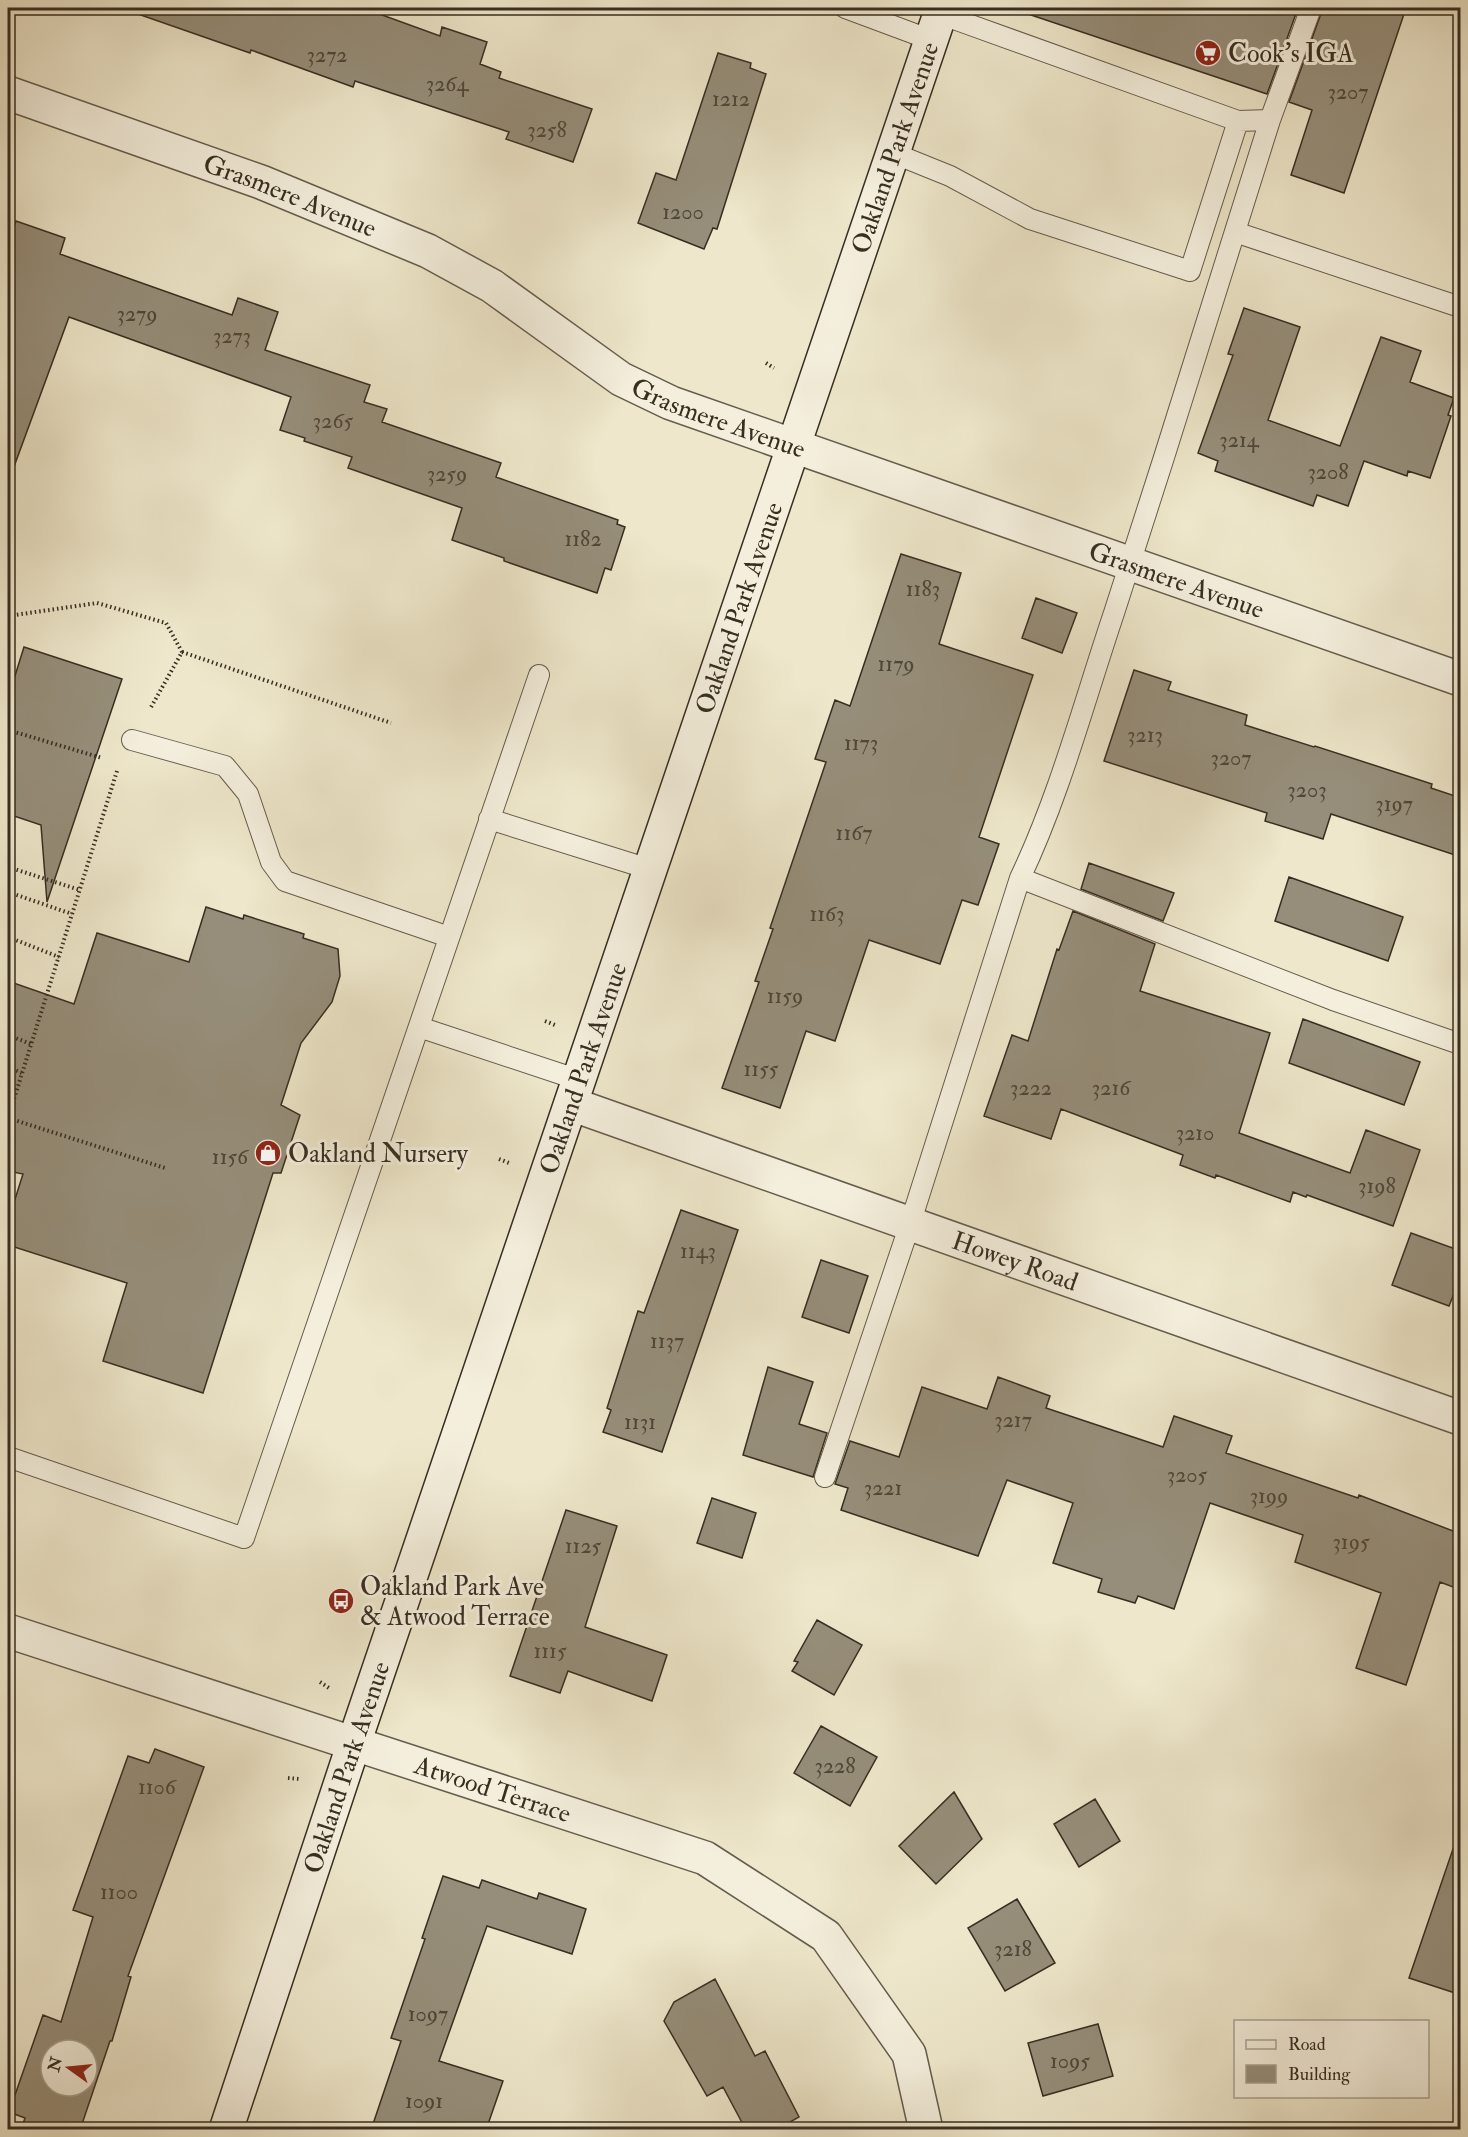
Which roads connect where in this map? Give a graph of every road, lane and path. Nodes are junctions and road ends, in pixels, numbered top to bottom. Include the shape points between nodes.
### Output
1 (845, 8) edge
2 (1311, 8) edge
3 (937, 21) edge
4 (8, 93) edge
5 (1270, 120) junction
6 (1238, 121) junction
7 (893, 153) junction
8 (1235, 232) junction
9 (1461, 307) edge
10 (766, 363) dead end
11 (774, 368) dead end
12 (794, 446) junction
13 (1130, 564) junction
14 (8, 616) edge
15 (182, 651) junction
16 (539, 675) dead end
17 (1461, 679) edge
18 (391, 723) dead end
19 (8, 730) edge
20 (132, 740) junction
21 (120, 763) junction
22 (489, 819) junction
23 (8, 867) edge
24 (649, 869) junction
25 (1020, 878) junction
26 (80, 890) junction
27 (8, 892) edge
28 (72, 914) junction
29 (8, 937) edge
30 (449, 937) junction
31 (59, 957) junction
32 (545, 1021) dead end
33 (555, 1025) dead end
34 (419, 1027) junction
35 (8, 1035) edge
36 (31, 1044) junction
37 (1461, 1044) edge
38 (8, 1067) edge
39 (22, 1072) junction
40 (575, 1092) junction
41 (8, 1120) edge
42 (499, 1159) dead end
43 (509, 1163) dead end
44 (165, 1168) dead end
45 (910, 1224) junction
46 (1461, 1418) edge
47 (8, 1457) edge
48 (825, 1477) dead end
49 (8, 1631) edge
50 (320, 1682) dead end
51 (329, 1688) dead end
52 (354, 1743) junction
53 (288, 1778) dead end
54 (300, 1779) dead end
55 (226, 2130) edge
56 (926, 2130) edge

1 - 3 lane
2 - 5 lane
3 - 6 lane
3 - 7 street, Oakland Park Avenue
4 - 12 street, Grasmere Avenue via 261,182 428,251 492,286 621,379 671,403
5 - 6 lane
5 - 8 lane
6 - 7 lane via 1190,271 1030,219 950,176
7 - 12 street, Oakland Park Avenue
8 - 9 lane
8 - 13 lane
10 - 11 path
12 - 13 street, Grasmere Avenue
12 - 24 street, Oakland Park Avenue
13 - 17 street, Grasmere Avenue
13 - 25 lane via 1041,834
14 - 15 path via 97,603 166,623
15 - 18 path
15 - 20 path
16 - 22 lane
19 - 21 path
20 - 21 path
20 - 30 lane via 225,766 248,794 271,862 285,881
21 - 26 path
22 - 24 lane
22 - 30 lane
23 - 26 path
24 - 40 street, Oakland Park Avenue
25 - 37 lane via 1333,1000
25 - 45 lane
26 - 28 path
27 - 28 path
28 - 31 path
29 - 31 path
30 - 34 lane
31 - 36 path
32 - 33 path
34 - 40 lane
34 - 47 lane via 244,1538
35 - 36 path
36 - 39 path
38 - 39 path
39 - 41 path
40 - 45 street, Howey Road
40 - 52 street, Oakland Park Avenue
41 - 44 path
42 - 43 path
45 - 46 street, Howey Road
45 - 48 lane
49 - 52 street, Atwood Terrace
50 - 51 path
52 - 55 street, Oakland Park Avenue
52 - 56 street, Atwood Terrace via 705,1858 826,1936 909,2054
53 - 54 path

